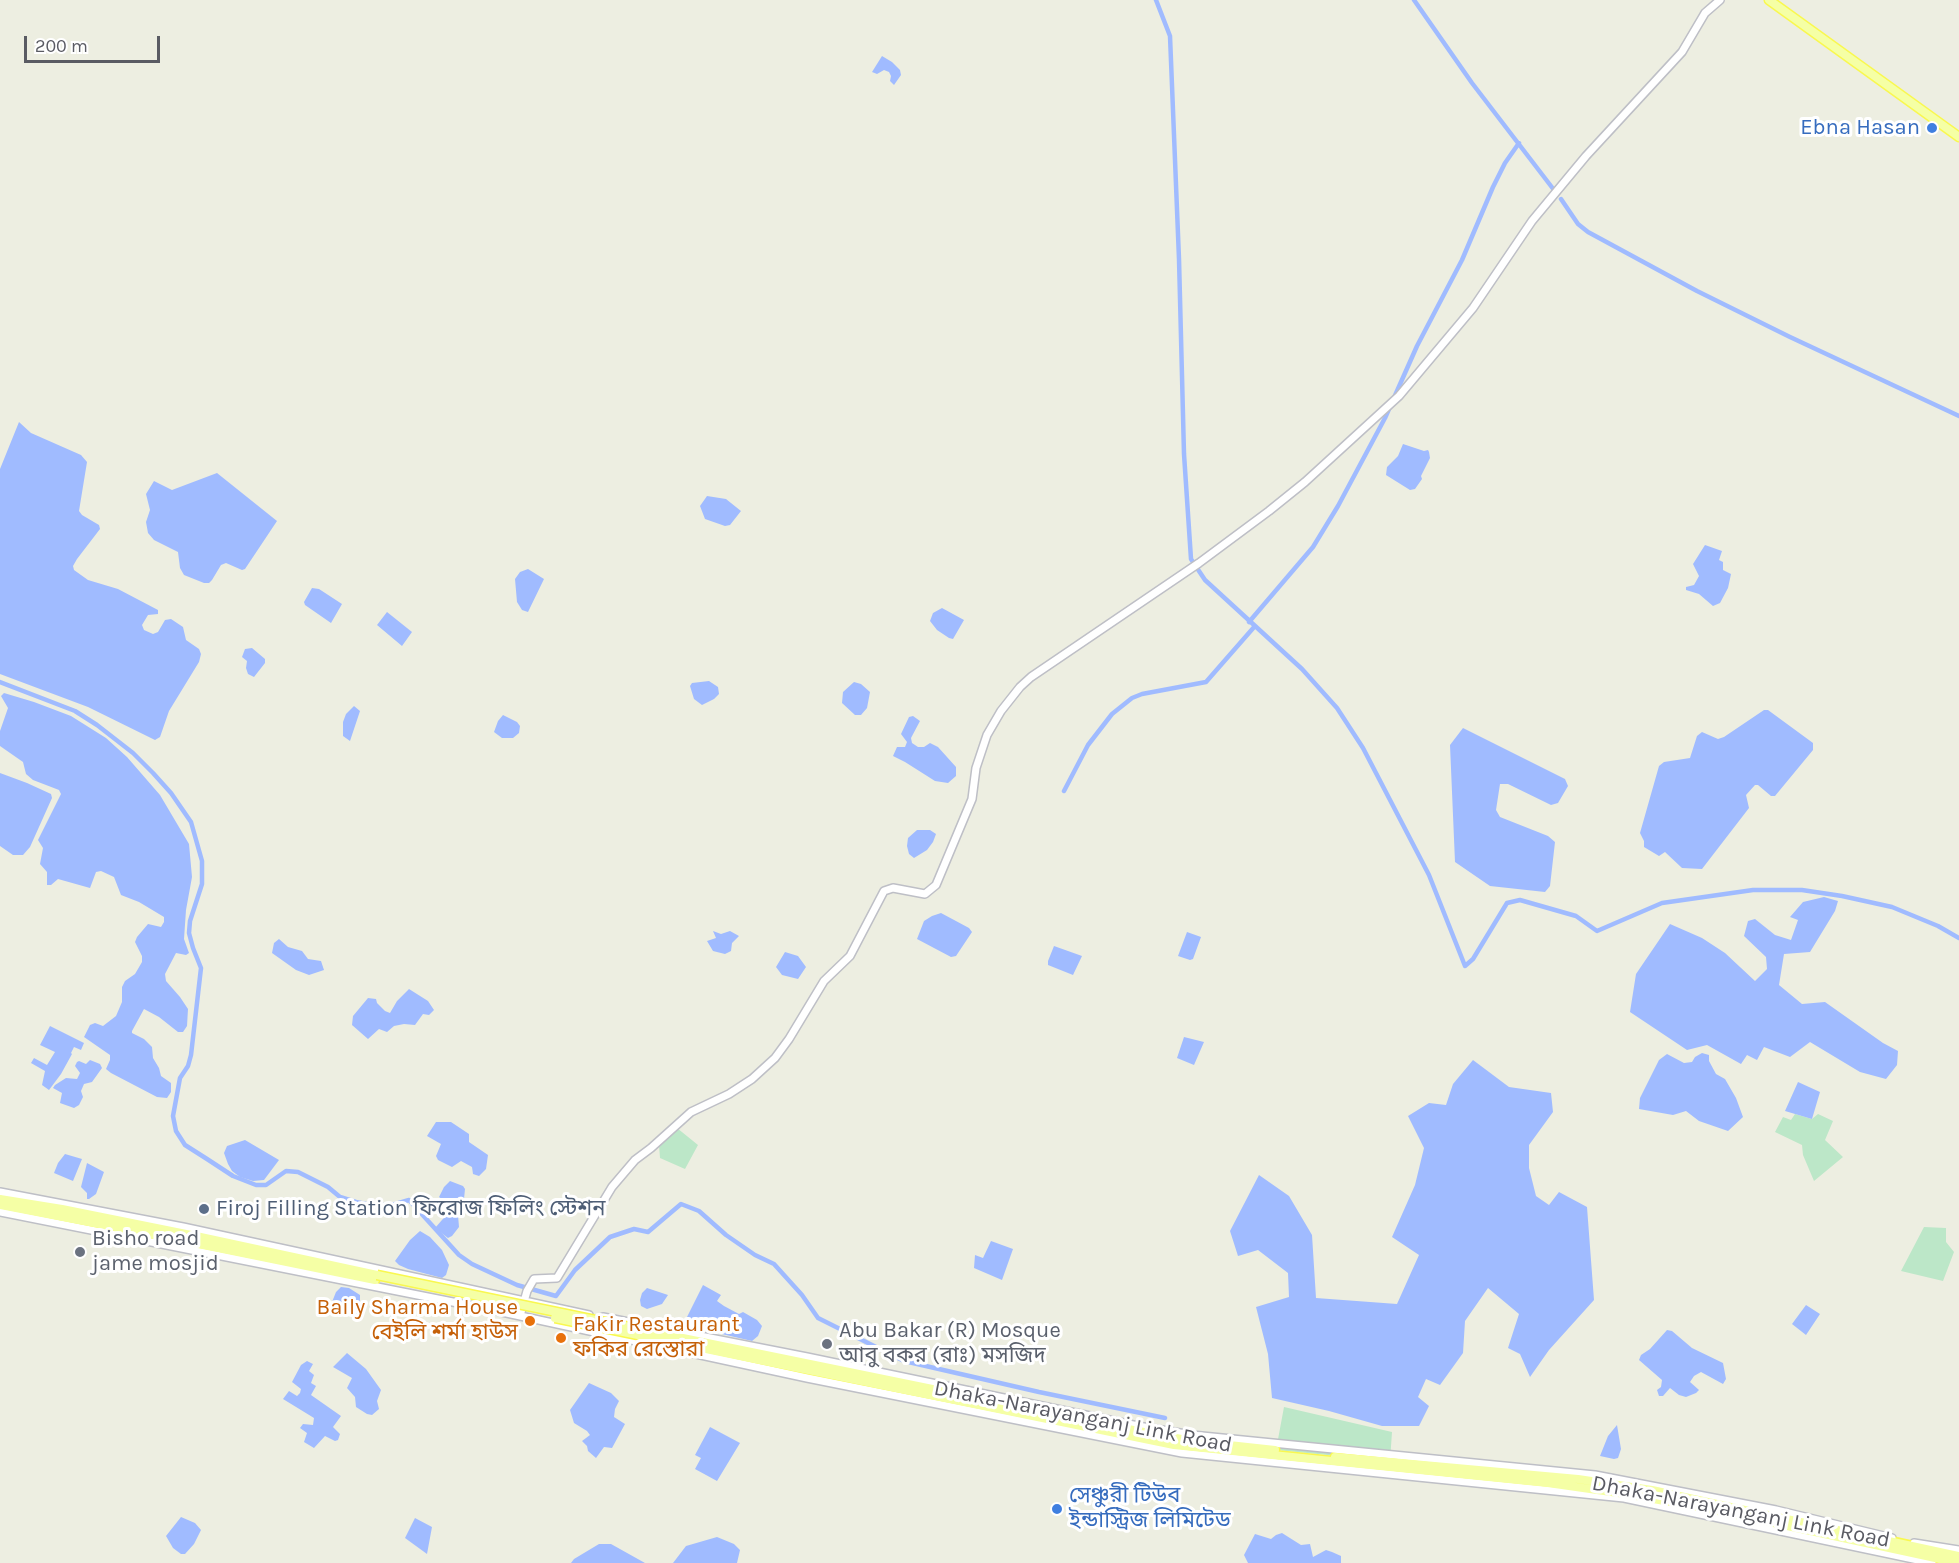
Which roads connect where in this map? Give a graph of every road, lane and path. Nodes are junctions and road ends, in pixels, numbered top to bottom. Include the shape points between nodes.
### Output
1 (1720, 0) edge
2 (1769, 0) edge
3 (1959, 137) edge
4 (0, 1192) edge
5 (0, 1199) edge
6 (38, 1203) junction
7 (0, 1205) edge
8 (0, 1212) edge
9 (84, 1224) junction
10 (231, 1247) junction
11 (356, 1274) junction
12 (524, 1300) junction
13 (520, 1316) junction
14 (693, 1344) junction
15 (1896, 1547) junction
16 (1908, 1550) junction
17 (1959, 1550) edge
18 (1959, 1556) edge
19 (1932, 1563) edge
20 (1958, 1563) edge

1 - 12 street via 1705,13 1682,52 1532,221 1473,308 1399,396 1305,482 1199,563 1020,687 987,735 976,768 972,799 936,885 925,894 893,888 884,891 850,956 824,981 775,1058 729,1094 685,1116 634,1160 612,1187 557,1278 534,1279
2 - 3 main road
4 - 6 street
5 - 6 main road, Dhaka-Narayanganj Link Road
6 - 10 main road, Dhaka-Narayanganj Link Road via 113,1217
7 - 9 main road, Dhaka-Narayanganj Link Road
8 - 9 street
9 - 10 main road, Dhaka-Narayanganj Link Road
10 - 11 main road, Dhaka-Narayanganj Link Road
10 - 11 street
11 - 12 street
11 - 13 street
11 - 14 main road, Dhaka-Narayanganj Link Road, bridge
12 - 13 street
12 - 14 street
13 - 14 street
14 - 15 main road, Dhaka-Narayanganj Link Road via 1183,1440 1578,1479 1708,1501
14 - 15 street via 1014,1420 1182,1453 1624,1498
15 - 16 main road, Dhaka-Narayanganj Link Road
15 - 17 street
15 - 19 street
16 - 18 main road, Dhaka-Narayanganj Link Road
16 - 20 main road, Dhaka-Narayanganj Link Road

